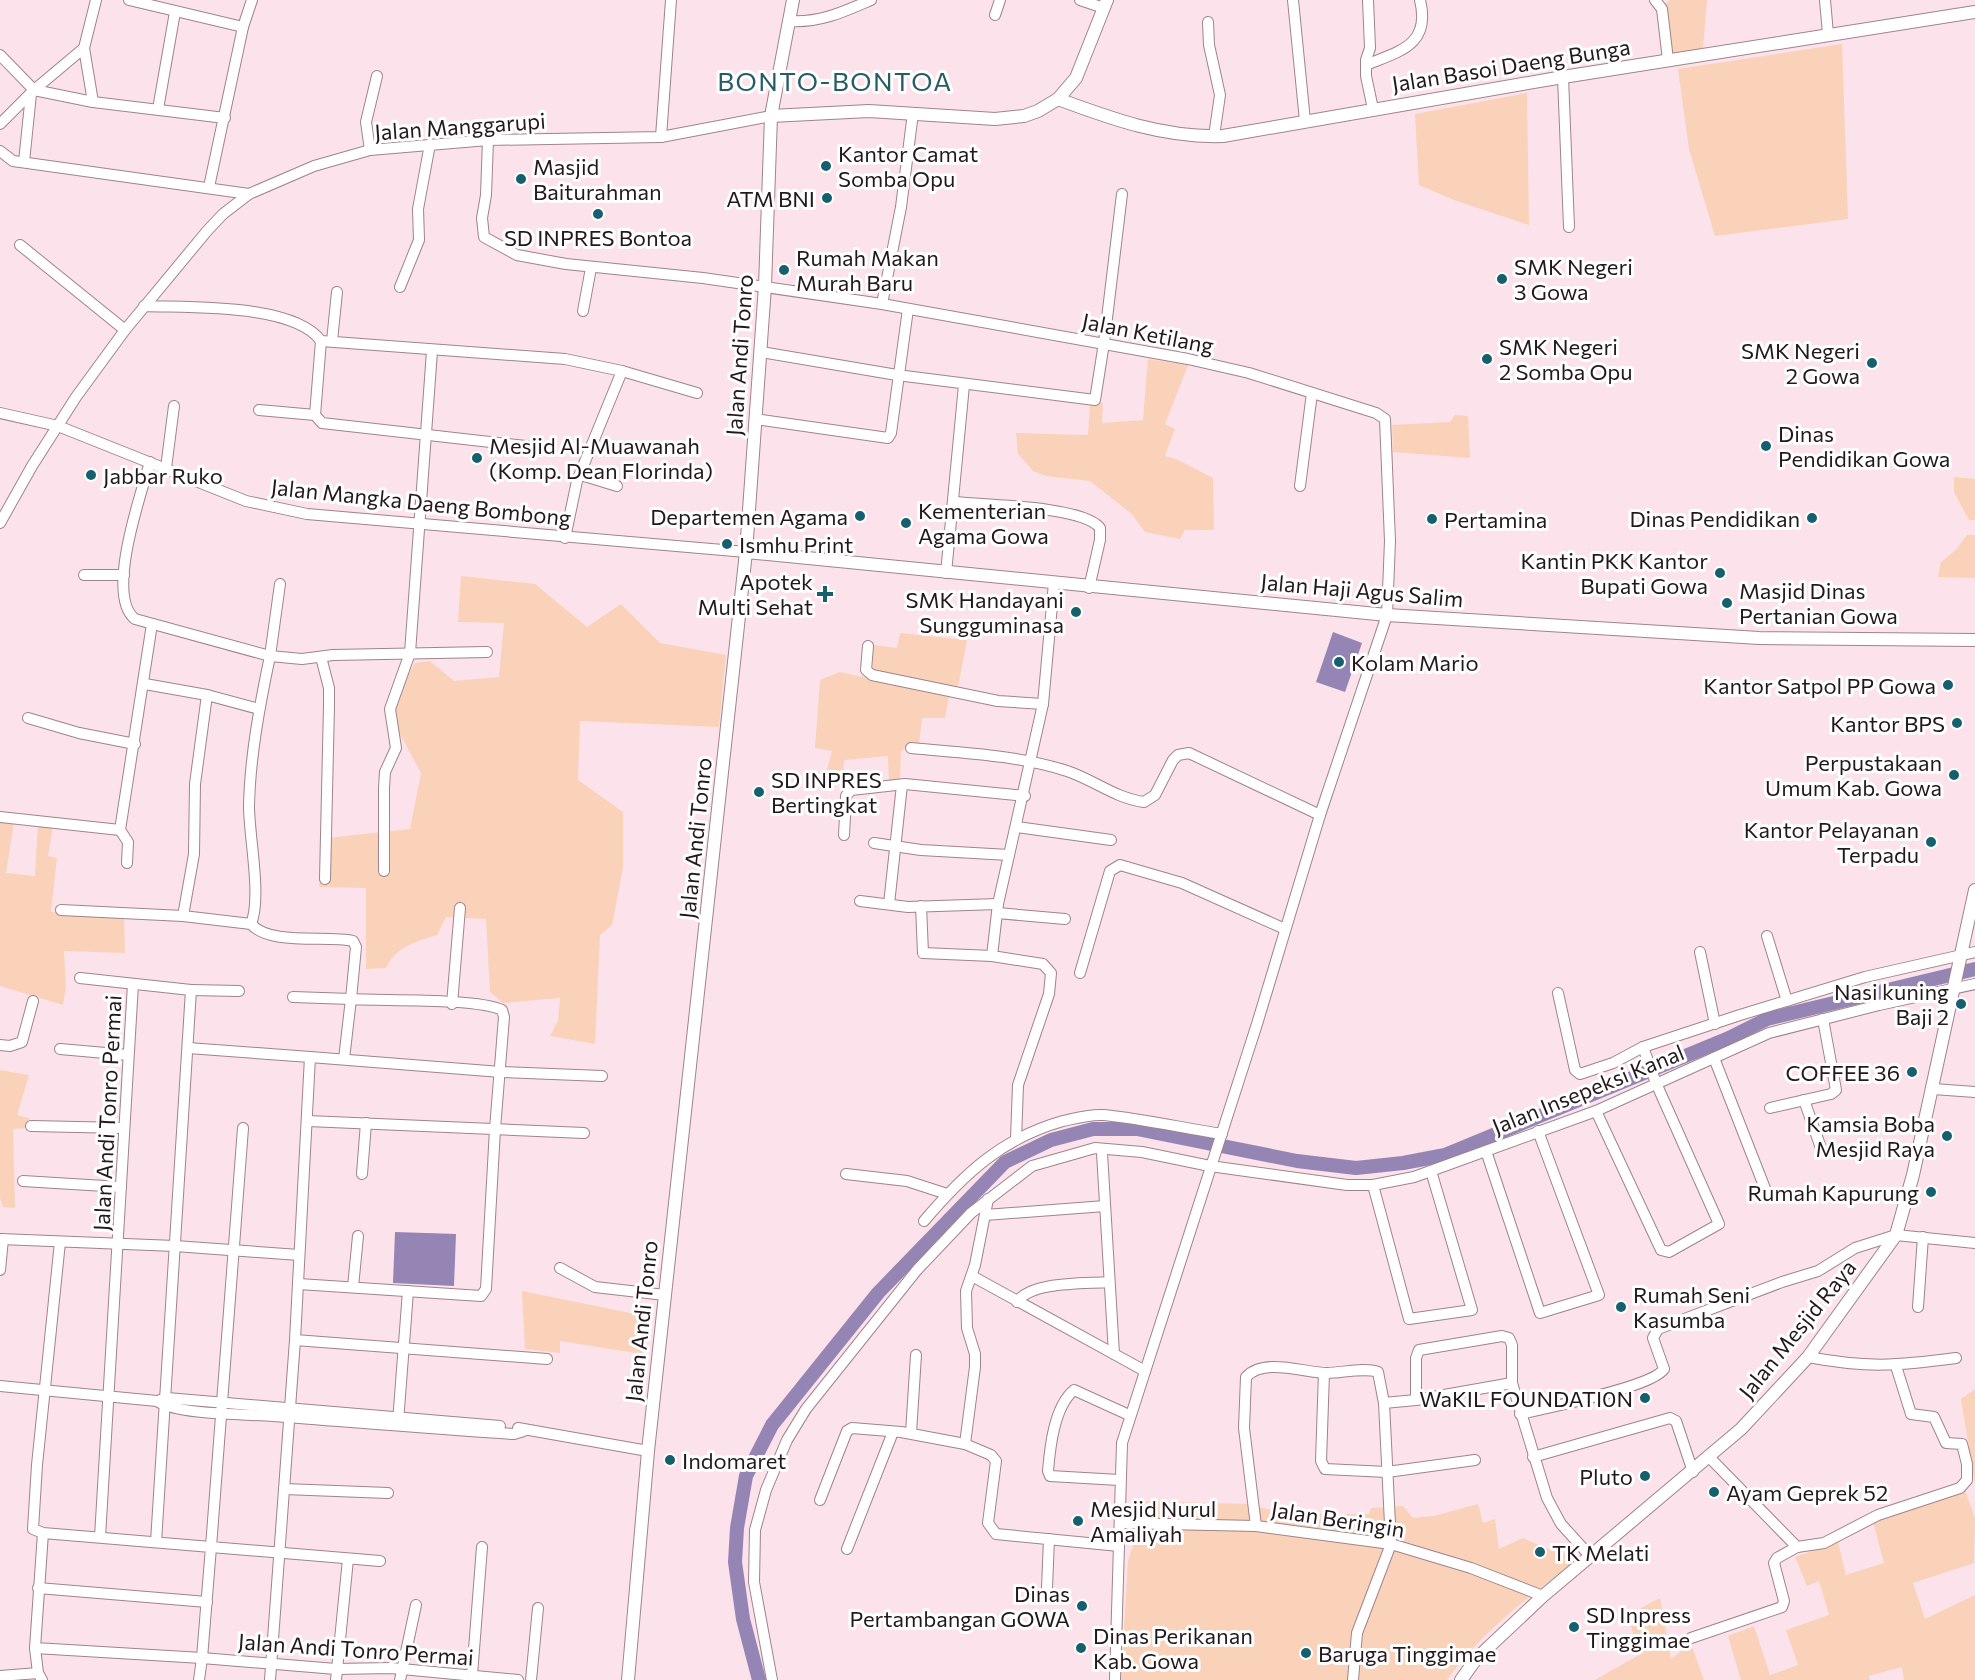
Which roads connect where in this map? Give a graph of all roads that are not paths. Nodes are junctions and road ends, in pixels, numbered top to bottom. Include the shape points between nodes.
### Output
1 (96, 0) edge
2 (129, 0) edge
3 (252, 0) edge
4 (671, 0) edge
5 (793, 0) edge
6 (871, 0) edge
7 (1000, 0) edge
8 (1080, 0) edge
9 (1293, 0) edge
10 (1368, 0) edge
11 (1420, 0) edge
12 (1655, 0) edge
13 (1825, 0) edge
14 (1106, 4) edge
15 (175, 12) junction
16 (1975, 12) edge
17 (995, 15) dead end
18 (789, 21) junction
19 (1208, 22) dead end
20 (243, 27) junction
21 (1828, 34) junction
22 (84, 48) junction
23 (0, 55) edge
24 (1668, 60) junction
25 (1366, 64) junction
26 (377, 76) dead end
27 (1563, 77) junction
28 (32, 92) junction
29 (1058, 99) junction
30 (93, 102) junction
31 (158, 109) junction
32 (1373, 109) junction
33 (913, 113) junction
34 (771, 116) junction
35 (225, 118) junction
36 (1305, 121) junction
37 (0, 124) edge
38 (1214, 136) junction
39 (661, 137) junction
40 (488, 140) junction
41 (430, 144) junction
42 (370, 150) junction
43 (0, 151) edge
44 (24, 162) junction
45 (209, 187) junction
46 (249, 194) junction
47 (1122, 194) dead end
48 (1569, 226) dead end
49 (20, 245) dead end
50 (591, 268) junction
51 (765, 286) junction
52 (400, 287) dead end
53 (336, 292) dead end
54 (882, 303) junction
55 (144, 306) junction
56 (908, 309) junction
57 (583, 311) dead end
58 (125, 330) junction
59 (321, 341) junction
60 (332, 341) junction
61 (1104, 343) junction
62 (432, 351) junction
63 (760, 352) junction
64 (622, 371) junction
65 (897, 375) junction
66 (964, 385) junction
67 (697, 393) dead end
68 (1312, 393) junction
69 (174, 406) dead end
70 (259, 410) dead end
71 (0, 413) edge
72 (315, 415) junction
73 (755, 419) junction
74 (58, 426) junction
75 (424, 435) junction
76 (535, 447) dead end
77 (150, 462) junction
78 (166, 468) junction
79 (581, 475) junction
80 (617, 486) dead end
81 (1300, 486) dead end
82 (955, 502) junction
83 (0, 523) edge
84 (420, 524) junction
85 (565, 538) junction
86 (746, 552) junction
87 (946, 573) junction
88 (84, 575) dead end
89 (124, 575) junction
90 (1054, 583) junction
91 (280, 584) dead end
92 (1089, 588) junction
93 (1388, 615) junction
94 (152, 624) junction
95 (1975, 640) edge
96 (868, 646) dead end
97 (487, 652) dead end
98 (410, 653) junction
99 (270, 656) junction
100 (321, 657) junction
101 (145, 684) junction
102 (207, 695) junction
103 (1043, 704) junction
104 (260, 709) junction
105 (28, 718) dead end
106 (135, 744) junction
107 (911, 748) dead end
108 (1031, 761) junction
109 (902, 785) junction
110 (1025, 795) junction
111 (1320, 816) junction
112 (0, 817) edge
113 (1017, 827) junction
114 (120, 830) junction
115 (844, 835) dead end
116 (1111, 840) dead end
117 (874, 843) dead end
118 (895, 846) junction
119 (1009, 855) junction
120 (127, 863) dead end
121 (384, 871) dead end
122 (325, 879) dead end
123 (1975, 890) edge
124 (860, 902) dead end
125 (889, 904) junction
126 (921, 906) junction
127 (460, 908) dead end
128 (998, 908) junction
129 (60, 910) dead end
130 (1972, 914) edge
131 (183, 916) junction
132 (1065, 919) dead end
133 (251, 924) junction
134 (1285, 929) junction
135 (1767, 936) dead end
136 (1700, 952) dead end
137 (1975, 952) edge
138 (992, 956) junction
139 (1960, 957) junction
140 (1080, 973) dead end
141 (80, 978) dead end
142 (133, 984) junction
143 (1975, 984) edge
144 (1953, 988) junction
145 (191, 990) junction
146 (239, 991) dead end
147 (1558, 993) dead end
148 (293, 997) dead end
149 (351, 999) junction
150 (33, 1001) dead end
151 (1787, 1001) junction
152 (452, 1004) junction
153 (1823, 1019) junction
154 (1714, 1024) junction
155 (0, 1045) edge
156 (188, 1048) junction
157 (60, 1049) dead end
158 (1644, 1049) junction
159 (128, 1055) junction
160 (310, 1057) junction
161 (1714, 1058) junction
162 (344, 1059) junction
163 (501, 1072) junction
164 (602, 1076) dead end
165 (1656, 1083) junction
166 (1933, 1089) junction
167 (1975, 1092) edge
168 (1804, 1100) junction
169 (1770, 1108) dead end
170 (1596, 1111) junction
171 (308, 1120) junction
172 (366, 1123) junction
173 (31, 1126) dead end
174 (124, 1128) junction
175 (243, 1128) dead end
176 (495, 1129) junction
177 (1538, 1131) junction
178 (584, 1133) dead end
179 (1221, 1136) junction
180 (1016, 1139) junction
181 (1821, 1148) dead end
182 (1486, 1151) junction
183 (1102, 1153) dead end
184 (1212, 1162) junction
185 (1431, 1171) junction
186 (362, 1174) dead end
187 (846, 1174) dead end
188 (23, 1181) dead end
189 (1373, 1185) junction
190 (121, 1187) junction
191 (1767, 1191) dead end
192 (947, 1194) junction
193 (988, 1198) junction
194 (1105, 1206) junction
195 (985, 1215) junction
196 (924, 1221) dead end
197 (1896, 1235) junction
198 (358, 1236) dead end
199 (1923, 1238) junction
200 (1, 1239) edge
201 (60, 1242) junction
202 (1975, 1243) edge
203 (119, 1244) junction
204 (175, 1246) junction
205 (234, 1250) junction
206 (300, 1255) junction
207 (560, 1268) dead end
208 (0, 1270) edge
209 (972, 1276) junction
210 (1109, 1282) junction
211 (299, 1284) junction
212 (352, 1287) junction
213 (408, 1291) junction
214 (665, 1295) junction
215 (1017, 1302) junction
216 (1918, 1307) dead end
217 (296, 1340) junction
218 (403, 1348) junction
219 (1114, 1354) junction
220 (916, 1355) dead end
221 (1808, 1357) junction
222 (1956, 1358) dead end
223 (547, 1359) dead end
224 (1896, 1366) junction
225 (1145, 1371) junction
226 (1324, 1373) junction
227 (1512, 1383) junction
228 (0, 1386) edge
229 (46, 1391) junction
230 (108, 1396) junction
231 (1416, 1400) junction
232 (163, 1402) junction
233 (1384, 1403) junction
234 (221, 1407) junction
235 (289, 1413) junction
236 (1520, 1414) junction
237 (1129, 1415) junction
238 (398, 1422) junction
239 (893, 1432) junction
240 (911, 1433) junction
241 (965, 1444) junction
242 (648, 1451) junction
243 (1533, 1457) junction
244 (1710, 1458) junction
245 (1475, 1460) dead end
246 (1387, 1472) junction
247 (1693, 1472) junction
248 (1119, 1480) junction
249 (284, 1489) junction
250 (388, 1493) dead end
251 (820, 1500) dead end
252 (1120, 1523) junction
253 (1256, 1526) junction
254 (43, 1533) junction
255 (100, 1537) junction
256 (1049, 1539) junction
257 (156, 1542) junction
258 (1391, 1544) junction
259 (1119, 1546) junction
260 (211, 1547) junction
261 (482, 1547) dead end
262 (1797, 1547) junction
263 (847, 1549) dead end
264 (278, 1552) junction
265 (1590, 1556) junction
266 (348, 1559) junction
267 (380, 1561) dead end
268 (38, 1588) junction
269 (1047, 1588) dead end
270 (1542, 1596) junction
271 (207, 1602) junction
272 (416, 1605) dead end
273 (538, 1608) dead end
274 (1691, 1638) dead end
275 (35, 1648) junction
276 (202, 1658) junction
277 (272, 1663) junction
278 (336, 1674) edge
279 (401, 1675) edge
280 (472, 1675) junction
281 (0, 1676) edge
282 (40, 1676) edge
283 (199, 1680) edge
284 (270, 1680) edge
285 (511, 1680) edge
286 (531, 1680) edge
287 (628, 1680) edge
288 (772, 1680) edge
289 (1115, 1680) edge
290 (1353, 1680) edge
291 (1461, 1680) edge

1 - 22 street
2 - 15 street
3 - 20 street
4 - 39 street
5 - 18 street, Jalan Andi Tonro
6 - 18 street via 829,18
7 - 17 street
8 - 14 street
9 - 36 street
10 - 25 street via 1370,48
11 - 25 street via 1421,28 1416,40 1401,51
12 - 24 street via 1662,9
13 - 21 street
14 - 29 street via 1084,64
15 - 20 street
15 - 31 street
16 - 21 street, Jalan Basoi Daeng Bunga
18 - 34 street, Jalan Andi Tonro
19 - 38 street via 1220,95
20 - 35 street
21 - 24 street, Jalan Basoi Daeng Bunga
22 - 28 street
22 - 30 street
23 - 28 street
24 - 27 street, Jalan Basoi Daeng Bunga
25 - 32 street
26 - 42 street via 366,122
27 - 32 street, Jalan Basoi Daeng Bunga
27 - 48 street
28 - 30 street
28 - 37 street
28 - 44 street
29 - 33 street via 1038,111 1014,117
29 - 38 street, Jalan Basoi Daeng Bunga via 1172,135
30 - 31 street
31 - 35 street
32 - 36 street, Jalan Basoi Daeng Bunga
33 - 34 street
33 - 54 street via 901,207
34 - 39 street, Jalan Manggarupi
34 - 51 street, Jalan Andi Tonro
35 - 45 street
36 - 38 street, Jalan Basoi Daeng Bunga
39 - 40 street, Jalan Manggarupi
40 - 41 street, Jalan Manggarupi
40 - 50 street, Jalan Ketilang via 482,218 486,240 517,255
41 - 42 street, Jalan Manggarupi
41 - 52 street via 418,209 419,240
42 - 46 street, Jalan Manggarupi via 314,166
43 - 44 street
44 - 45 street
45 - 46 street
46 - 55 street, Jalan Manggarupi via 223,214
47 - 61 street
49 - 58 street
50 - 51 street, Jalan Ketilang
50 - 57 street
51 - 54 street, Jalan Ketilang
51 - 63 street, Jalan Andi Tonro
53 - 60 street
54 - 56 street, Jalan Ketilang
55 - 58 street, Jalan Manggarupi
55 - 59 street via 275,316 307,327
56 - 61 street, Jalan Ketilang
56 - 65 street
58 - 74 street, Jalan Manggarupi
59 - 60 street
59 - 72 street
60 - 62 street
61 - 66 street via 1095,400
61 - 68 street, Jalan Ketilang via 1229,369
62 - 64 street via 565,359
62 - 75 street
63 - 65 street
63 - 73 street, Jalan Andi Tonro
64 - 67 street
64 - 79 street
65 - 66 street
65 - 73 street via 888,438
66 - 82 street
68 - 81 street
68 - 93 street, Jalan Ketilang via 1385,419 1390,540
69 - 78 street
70 - 72 street
71 - 74 street, Jalan Mangka Daeng Bombong
72 - 75 street via 321,423
73 - 86 street, Jalan Andi Tonro
74 - 77 street, Jalan Mangka Daeng Bombong
74 - 83 street, Jalan Manggarupi
75 - 76 street
75 - 84 street
77 - 78 street, Jalan Mangka Daeng Bombong
77 - 89 street
78 - 84 street, Jalan Mangka Daeng Bombong via 246,501 281,509
79 - 80 street
79 - 85 street
82 - 87 street
82 - 92 street via 1070,513 1091,520 1100,528 1100,540
84 - 85 street, Jalan Mangka Daeng Bombong
84 - 98 street
85 - 86 street, Jalan Mangka Daeng Bombong
86 - 87 street, Jalan Haji Agus Salim
86 - 214 street, Jalan Andi Tonro
87 - 90 street, Jalan Haji Agus Salim
88 - 89 street
89 - 94 street via 124,600 130,615
90 - 92 street, Jalan Haji Agus Salim
90 - 103 street
91 - 99 street
92 - 93 street, Jalan Haji Agus Salim
93 - 95 street, Jalan Haji Agus Salim via 1759,638
93 - 111 street
94 - 99 street
94 - 101 street
96 - 103 street via 866,670 872,675 998,701
97 - 98 street
98 - 100 street
98 - 121 street via 390,709 396,748 385,771
99 - 100 street
99 - 104 street
100 - 122 street via 329,688
101 - 102 street
101 - 106 street
102 - 104 street
102 - 131 street via 195,784 194,854
103 - 108 street
104 - 133 street via 249,805 254,906
105 - 106 street
106 - 114 street
107 - 108 street
108 - 110 street
108 - 111 street via 1090,779 1108,792 1144,802 1155,795 1178,755 1189,753
109 - 110 street
109 - 115 street via 850,791 846,796
109 - 118 street
110 - 113 street
111 - 134 street
112 - 114 street
113 - 116 street
113 - 119 street
114 - 120 street via 128,842
117 - 118 street
118 - 119 street
118 - 125 street
119 - 128 street
123 - 130 street, Jalan Mesjid Raya
124 - 125 street
125 - 126 street
126 - 128 street
126 - 138 street via 923,953
127 - 152 street
128 - 132 street
128 - 138 street
129 - 131 street
130 - 139 street, Jalan Mesjid Raya
131 - 133 street
133 - 149 street via 259,932 273,935 353,941 356,947
134 - 140 street via 1182,883 1120,866 1110,871
134 - 179 street
135 - 151 street
136 - 154 street
137 - 139 street
138 - 180 street via 1043,964 1051,973 1049,994 1018,1085
139 - 144 street, Jalan Mesjid Raya
139 - 151 street via 1865,977
141 - 142 street, Jalan Andi Tonro Permai
142 - 145 street, Jalan Andi Tonro Permai
142 - 159 street, Jalan Andi Tonro Permai
143 - 144 street, Jalan Insepeksi Kanal
144 - 153 street, Jalan Insepeksi Kanal
144 - 166 street, Jalan Mesjid Raya
145 - 146 street, Jalan Andi Tonro Permai
145 - 156 street
147 - 158 street via 1577,1072 1585,1073
148 - 149 street
149 - 152 street
149 - 162 street
150 - 155 street via 22,1042
151 - 154 street
152 - 163 street via 502,1010
153 - 161 street, Jalan Insepeksi Kanal via 1769,1034
153 - 168 street via 1836,1090
154 - 158 street
156 - 160 street
156 - 204 street
157 - 159 street
158 - 165 street
159 - 174 street, Jalan Andi Tonro Permai
160 - 162 street
160 - 171 street
161 - 165 street, Jalan Insepeksi Kanal
161 - 191 street
162 - 163 street
163 - 164 street
163 - 176 street
165 - 170 street, Jalan Insepeksi Kanal
165 - 170 street via 1719,1222 1670,1252 1658,1247
166 - 167 street
166 - 197 street, Jalan Mesjid Raya
168 - 169 street
168 - 181 street
170 - 177 street, Jalan Insepeksi Kanal
171 - 172 street
171 - 206 street
172 - 176 street
172 - 186 street
173 - 174 street
174 - 190 street, Jalan Andi Tonro Permai
175 - 205 street
176 - 178 street
176 - 213 street via 485,1294
177 - 182 street, Jalan Insepeksi Kanal
177 - 182 street via 1599,1295 1540,1313
179 - 180 street via 1102,1115 1077,1117
179 - 184 street
180 - 192 street via 997,1149
182 - 185 street, Jalan Insepeksi Kanal
183 - 194 street
184 - 189 street, Jalan Insepeksi Kanal via 1347,1185
184 - 193 street, Jalan Insepeksi Kanal via 1095,1148 1032,1166
184 - 225 street
185 - 189 street, Jalan Insepeksi Kanal
185 - 189 street via 1472,1310 1409,1319
187 - 192 street via 921,1184
188 - 190 street
190 - 203 street, Jalan Andi Tonro Permai
192 - 196 street
193 - 195 street
193 - 288 street, Jalan Insepeksi Kanal via 917,1270 806,1409 788,1440 766,1490 755,1530 754,1582
194 - 195 street
194 - 210 street
195 - 209 street
197 - 199 street
197 - 221 street, Jalan Mesjid Raya
197 - 236 street via 1855,1248 1818,1272 1658,1329 1653,1338 1664,1369 1658,1376
198 - 212 street
199 - 202 street
199 - 216 street
200 - 201 street, Jalan Andi Tonro Permai
200 - 208 street, Jalan Andi Tonro Permai
201 - 203 street, Jalan Andi Tonro Permai
201 - 229 street, Jalan Andi Tonro Permai
203 - 204 street, Jalan Andi Tonro Permai
203 - 230 street, Jalan Andi Tonro Permai
204 - 205 street, Jalan Andi Tonro Permai
204 - 232 street
205 - 206 street, Jalan Andi Tonro Permai
205 - 234 street
206 - 211 street
207 - 214 street via 595,1287
209 - 215 street
209 - 241 street via 965,1306 975,1367
210 - 215 street via 1039,1288 1023,1293
210 - 219 street
211 - 212 street
211 - 217 street
212 - 213 street
213 - 218 street
214 - 242 street, Jalan Andi Tonro
215 - 219 street
217 - 218 street
217 - 235 street
218 - 223 street
218 - 238 street
219 - 225 street
220 - 240 street
221 - 224 street via 1843,1364
221 - 244 street, Jalan Mesjid Raya via 1742,1430
222 - 224 street
224 - 262 street via 1911,1414 1934,1417 1945,1442 1962,1444 1967,1480 1960,1488 1878,1515 1824,1543
225 - 237 street
226 - 233 street via 1376,1371 1381,1377
226 - 246 street via 1324,1468
226 - 253 street via 1268,1368 1251,1371 1246,1377 1244,1428
227 - 231 street
227 - 231 street via 1512,1345 1507,1336 1423,1349 1416,1358
227 - 236 street
228 - 229 street
229 - 230 street
229 - 254 street, Jalan Andi Tonro Permai via 33,1525 35,1531
230 - 232 street
230 - 255 street, Jalan Andi Tonro Permai
231 - 233 street
232 - 234 street
232 - 257 street
233 - 246 street
234 - 235 street
234 - 260 street
235 - 238 street
235 - 249 street
236 - 243 street
237 - 248 street
237 - 248 street via 1074,1390 1068,1395 1051,1438 1050,1476
238 - 242 street via 516,1427 519,1432
239 - 240 street
239 - 251 street via 859,1427 847,1431
239 - 263 street
240 - 241 street
241 - 256 street via 996,1461 990,1529 1005,1535
242 - 287 street, Jalan Andi Tonro
243 - 247 street via 1670,1418 1676,1421
243 - 265 street via 1561,1524
244 - 247 street, Jalan Mesjid Raya
244 - 262 street
245 - 246 street
246 - 258 street
247 - 265 street, Jalan Mesjid Raya
248 - 252 street
249 - 250 street
249 - 264 street
252 - 253 street, Jalan Beringin
252 - 259 street
253 - 258 street, Jalan Beringin
254 - 255 street
254 - 268 street
255 - 257 street
256 - 259 street
256 - 269 street
257 - 260 street
258 - 270 street, Jalan Beringin via 1471,1568
258 - 290 street via 1357,1633
259 - 289 street
260 - 264 street
260 - 271 street
261 - 280 street
262 - 274 street via 1774,1563 1784,1601 1782,1607
264 - 266 street
264 - 277 street
265 - 270 street, Jalan Mesjid Raya
266 - 267 street
266 - 278 street
268 - 271 street
268 - 275 street
270 - 291 street, Jalan Mesjid Raya via 1476,1659
271 - 276 street
272 - 279 street
273 - 286 street
275 - 276 street, Jalan Andi Tonro Permai
275 - 282 street
276 - 277 street, Jalan Andi Tonro Permai
276 - 283 street
277 - 278 street, Jalan Andi Tonro Permai
277 - 284 street
278 - 279 street, Jalan Andi Tonro Permai
279 - 280 street, Jalan Andi Tonro Permai
280 - 285 street, Jalan Andi Tonro Permai
281 - 282 street

